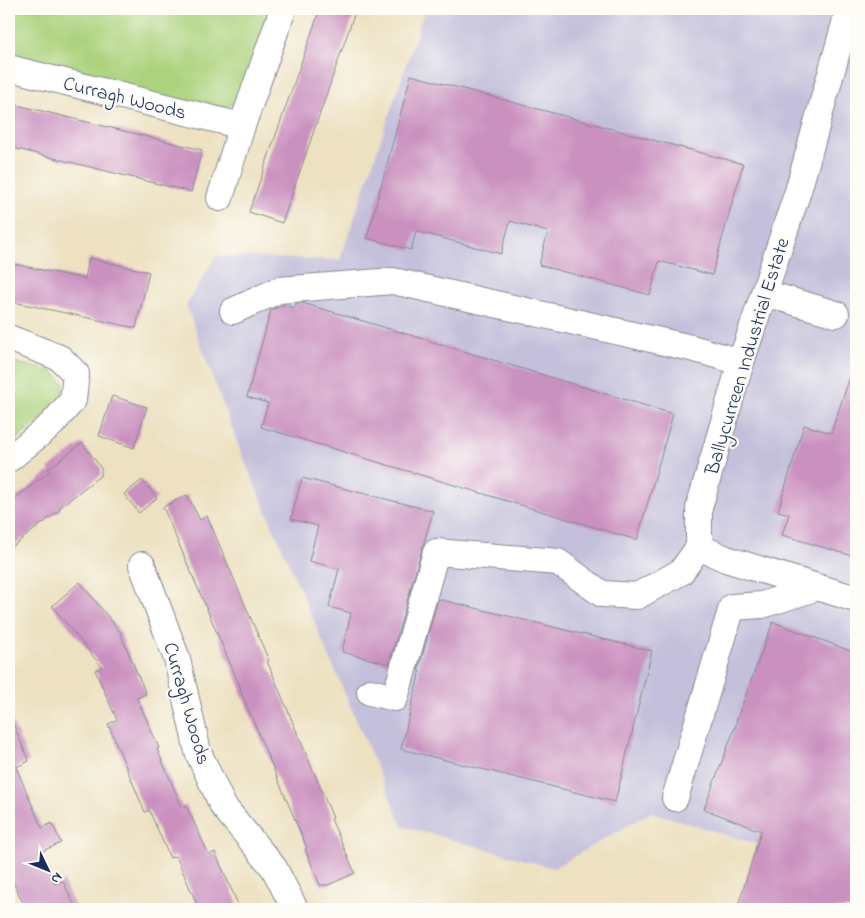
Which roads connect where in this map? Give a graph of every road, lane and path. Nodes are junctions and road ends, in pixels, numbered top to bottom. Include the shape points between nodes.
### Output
1 (283, 9) edge
2 (850, 9) edge
3 (9, 68) edge
4 (242, 126) junction
5 (220, 198) dead end
6 (764, 293) junction
7 (233, 311) dead end
8 (836, 314) dead end
9 (9, 338) edge
10 (741, 362) junction
11 (9, 459) edge
12 (700, 547) junction
13 (142, 565) dead end
14 (818, 587) junction
15 (856, 599) edge
16 (370, 692) dead end
17 (675, 798) dead end
18 (295, 909) edge

1 - 4 street
2 - 6 street, Ballycurreen Industrial Estate via 798,192
3 - 4 street, Curragh Woods
4 - 5 street
6 - 8 street
6 - 10 street, Ballycurreen Industrial Estate
7 - 10 street via 279,290 393,281
9 - 11 street via 60,358 76,374 73,400 52,424
10 - 12 street, Ballycurreen Industrial Estate via 699,508
12 - 14 street via 726,559
12 - 16 street via 682,572 637,596 602,594 558,562 436,552 395,698
13 - 18 street, Curragh Woods via 177,659 198,752 223,806 274,868
14 - 15 street
14 - 17 street via 762,605 732,606

